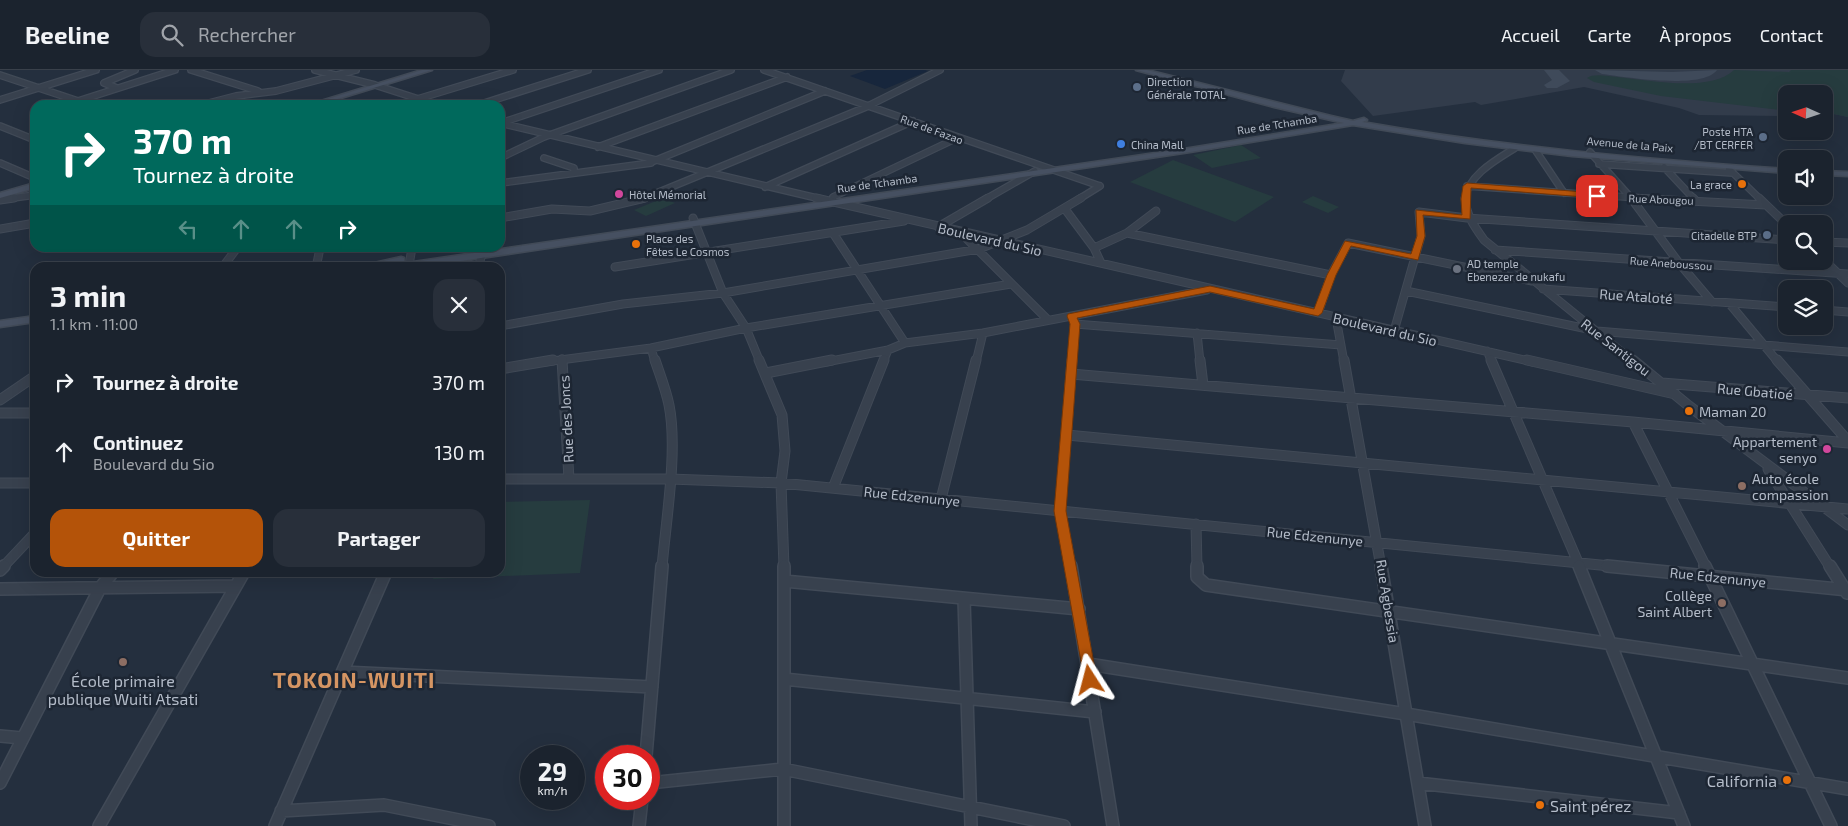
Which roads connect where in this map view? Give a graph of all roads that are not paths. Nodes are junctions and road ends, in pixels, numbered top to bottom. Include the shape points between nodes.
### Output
1 (8, 70) edge
2 (96, 70) edge
3 (135, 70) edge
4 (175, 70) edge
5 (191, 70) edge
6 (315, 70) edge
7 (356, 70) edge
8 (429, 70) edge
9 (513, 70) edge
10 (588, 70) edge
11 (659, 70) edge
12 (731, 70) edge
13 (764, 70) edge
14 (940, 70) edge
15 (1139, 70) edge
16 (1156, 70) edge
17 (0, 74) edge
18 (335, 76) junction
19 (787, 77) junction
20 (375, 85) junction
21 (38, 88) junction
22 (117, 88) junction
23 (825, 91) junction
24 (263, 92) junction
25 (418, 99) junction
26 (0, 100) edge
27 (75, 100) edge
28 (81, 100) edge
29 (220, 100) edge
30 (327, 100) edge
31 (415, 100) edge
32 (421, 100) edge
33 (494, 100) edge
34 (866, 107) junction
35 (1354, 120) junction
36 (505, 121) edge
37 (913, 121) junction
38 (505, 124) edge
39 (0, 126) edge
40 (552, 135) junction
41 (30, 138) edge
42 (957, 138) junction
43 (598, 147) junction
44 (1515, 148) junction
45 (1534, 148) junction
46 (505, 155) edge
47 (1592, 155) junction
48 (544, 158) dead end
49 (656, 161) junction
50 (0, 163) edge
51 (1660, 163) junction
52 (1599, 164) junction
53 (1778, 166) edge
54 (1041, 169) junction
55 (1666, 169) junction
56 (1833, 169) edge
57 (1730, 170) junction
58 (1848, 170) edge
59 (1778, 171) edge
60 (574, 172) junction
61 (706, 173) junction
62 (1833, 173) edge
63 (1848, 174) edge
64 (30, 176) edge
65 (505, 181) edge
66 (1467, 186) junction
67 (30, 187) edge
68 (765, 187) junction
69 (1564, 193) junction
70 (0, 196) edge
71 (30, 196) edge
72 (1631, 198) junction
73 (820, 199) junction
74 (0, 200) edge
75 (832, 200) junction
76 (1695, 200) junction
77 (1766, 205) junction
78 (1065, 209) junction
79 (1156, 211) dead end
80 (1778, 216) edge
81 (505, 217) edge
82 (1467, 218) junction
83 (694, 220) junction
84 (910, 220) junction
85 (30, 224) edge
86 (938, 227) junction
87 (0, 229) edge
88 (1656, 230) junction
89 (960, 232) junction
90 (833, 233) junction
91 (1127, 233) junction
92 (1778, 239) edge
93 (1003, 242) junction
94 (1833, 242) edge
95 (1848, 243) edge
96 (505, 244) edge
97 (505, 248) edge
98 (1094, 248) junction
99 (979, 249) junction
100 (1495, 250) junction
101 (411, 252) edge
102 (475, 252) edge
103 (706, 253) junction
104 (1415, 258) junction
105 (410, 262) joint
106 (1101, 263) junction
107 (1679, 264) junction
108 (615, 267) dead end
109 (1833, 268) edge
110 (858, 269) junction
111 (1838, 273) junction
112 (1848, 274) edge
113 (1332, 275) junction
114 (1534, 282) junction
115 (1011, 284) junction
116 (1848, 284) edge
117 (1210, 289) junction
118 (1543, 289) junction
119 (1406, 291) junction
120 (723, 293) junction
121 (1712, 302) junction
122 (1730, 303) junction
123 (881, 306) junction
124 (1778, 306) edge
125 (1833, 311) edge
126 (1848, 312) edge
127 (1318, 313) junction
128 (1336, 318) junction
129 (30, 319) edge
130 (1048, 320) junction
131 (1074, 320) junction
132 (0, 324) edge
133 (30, 325) edge
134 (505, 325) edge
135 (746, 328) junction
136 (0, 329) edge
137 (1394, 331) junction
138 (1197, 332) junction
139 (1597, 332) junction
140 (984, 333) junction
141 (905, 343) junction
142 (1341, 345) junction
143 (1766, 346) junction
144 (651, 348) junction
145 (888, 350) junction
146 (1487, 351) junction
147 (1848, 352) edge
148 (562, 358) junction
149 (505, 368) edge
150 (766, 373) junction
151 (1071, 374) junction
152 (30, 379) edge
153 (1662, 383) junction
154 (1203, 385) junction
155 (1675, 394) junction
156 (1806, 395) junction
157 (1349, 398) junction
158 (1848, 398) edge
159 (0, 400) edge
160 (1513, 412) junction
161 (0, 413) edge
162 (30, 413) edge
163 (1633, 422) junction
164 (1721, 430) junction
165 (1067, 435) junction
166 (1848, 442) edge
167 (1362, 462) junction
168 (1765, 464) junction
169 (569, 479) junction
170 (670, 479) junction
171 (1541, 479) junction
172 (505, 480) edge
173 (30, 483) edge
174 (781, 483) junction
175 (0, 484) edge
176 (833, 488) junction
177 (1670, 493) junction
178 (941, 499) junction
179 (1792, 505) junction
180 (1827, 509) junction
181 (1848, 509) edge
182 (1060, 511) junction
183 (1196, 524) junction
184 (1848, 525) edge
185 (30, 538) edge
186 (1378, 543) junction
187 (1578, 563) junction
188 (0, 570) edge
189 (1708, 576) junction
190 (109, 577) edge
191 (241, 577) edge
192 (384, 577) edge
193 (784, 581) junction
194 (236, 586) junction
195 (100, 588) junction
196 (0, 589) edge
197 (1847, 592) edge
198 (964, 599) junction
199 (1079, 609) junction
200 (1389, 611) junction
201 (1611, 644) junction
202 (1088, 664) junction
203 (1752, 664) junction
204 (343, 672) junction
205 (1848, 678) edge
206 (784, 679) junction
207 (652, 687) junction
208 (967, 699) junction
209 (1095, 712) junction
210 (1406, 714) junction
211 (0, 736) edge
212 (22, 738) junction
213 (647, 745) edge
214 (1656, 756) junction
215 (783, 769) junction
216 (660, 782) edge
217 (1809, 782) junction
218 (0, 783) edge
219 (1418, 783) junction
220 (1848, 789) edge
221 (971, 808) junction
222 (641, 810) edge
223 (281, 811) junction
224 (1679, 813) junction
225 (99, 826) edge
226 (275, 826) edge
227 (489, 826) edge
228 (640, 826) edge
229 (784, 826) edge
230 (971, 826) edge
231 (1064, 826) edge
232 (1114, 826) edge
233 (1425, 826) edge
234 (1684, 826) edge
235 (1831, 826) edge

1 - 17 street
2 - 21 street
3 - 22 street via 104,83
4 - 22 street
5 - 24 street
6 - 18 street
7 - 18 street
8 - 20 main road
9 - 25 street
10 - 33 street
11 - 36 street
12 - 40 street
13 - 19 street, Rue de Fazao
14 - 34 street
15 - 35 main road via 1250,99
16 - 35 main road
17 - 21 street
18 - 20 street
18 - 24 street
19 - 23 street, Rue de Fazao
19 - 43 street
20 - 25 street
20 - 30 main road
21 - 26 street
21 - 27 street
22 - 28 street
23 - 34 street, Rue de Fazao
23 - 49 street
24 - 29 street
25 - 31 street
25 - 32 street
34 - 37 street, Rue de Fazao
34 - 61 street
35 - 44 main road
35 - 45 main road
35 - 54 main road, Rue de Tchamba
37 - 42 street, Rue de Fazao
37 - 68 street
38 - 40 street
39 - 41 street
40 - 43 street
40 - 46 street
42 - 54 street, Rue de Fazao
42 - 75 street
43 - 49 street
44 - 45 main road
44 - 66 street via 1482,170
45 - 47 main road
45 - 69 street
47 - 51 main road
47 - 52 street
47 - 53 main road, Avenue de la Paix
48 - 60 street via 570,165
49 - 60 street
49 - 61 street
50 - 64 street
51 - 55 street
51 - 57 main road
52 - 55 street
52 - 72 street
54 - 75 main road, Rue de Tchamba
54 - 78 street, Rue de Fazao via 1100,186
54 - 86 street
55 - 57 street
55 - 76 street
56 - 58 main road
57 - 59 main road
57 - 77 street
60 - 65 street
61 - 68 street
61 - 81 street via 620,207 590,211 552,209
62 - 63 main road
66 - 69 street, Rue Abougou
66 - 82 street
67 - 70 main road
68 - 73 street
69 - 72 street, Rue Abougou
71 - 74 street
72 - 76 street, Rue Abougou
72 - 88 street
73 - 75 main road, Rue de Tchamba
73 - 83 main road, Rue de Tchamba
75 - 83 main road, Rue de Tchamba
75 - 84 street, Boulevard du Sio
76 - 77 street, Rue Abougou
77 - 80 street
78 - 93 street
78 - 98 street
79 - 91 street
82 - 88 street
82 - 100 street, Rue Santigou
82 - 104 street via 1419,212 1421,236
83 - 96 main road, Rue de Tchamba
83 - 97 main road, Rue de Tchamba
83 - 103 street
84 - 86 street, Boulevard du Sio
84 - 90 street
85 - 87 street
86 - 89 street, Boulevard du Sio
88 - 92 street
88 - 107 street
89 - 93 street, Boulevard du Sio
89 - 99 street
90 - 103 street
90 - 110 street
91 - 98 street
91 - 113 street
93 - 99 street
93 - 106 street, Boulevard du Sio
94 - 95 street
98 - 106 street
99 - 110 street
99 - 115 street
100 - 107 street, Rue Aneboussou
100 - 114 street, Rue Santigou
101 - 105 street
102 - 105 main road, Rue de Tchamba
103 - 108 street
103 - 120 street
104 - 113 street via 1348,243
104 - 114 street
104 - 119 street
106 - 117 street, Boulevard du Sio
107 - 111 street, Rue Aneboussou
107 - 121 street
109 - 111 street
110 - 120 street
110 - 123 street
111 - 112 street, Rue Aneboussou
111 - 116 street
113 - 127 street
114 - 118 street, Rue Santigou
115 - 123 street
115 - 130 street
117 - 127 street, Boulevard du Sio
117 - 131 street
118 - 121 street, Rue Ataloté
118 - 139 street, Rue Santigou
119 - 137 street
119 - 139 street
120 - 134 street via 623,304
120 - 135 street
121 - 122 street, Rue Ataloté
122 - 124 street, Rue Ataloté
122 - 143 street
123 - 135 street
123 - 141 street
125 - 126 street
127 - 128 street, Boulevard du Sio
128 - 137 street, Boulevard du Sio
128 - 142 street, Rue Agbessia
129 - 132 main road
130 - 131 street
130 - 140 street
131 - 138 street
131 - 151 street
133 - 136 main road
135 - 144 street
135 - 150 street
137 - 146 street, Boulevard du Sio
138 - 142 street
138 - 154 street
139 - 143 street
139 - 153 street, Rue Santigou
140 - 141 street
140 - 178 street
141 - 145 street
142 - 157 street, Rue Agbessia
143 - 147 street
143 - 156 street
144 - 148 street
144 - 170 street via 669,405 672,433
145 - 150 street
145 - 176 street
146 - 155 street, Boulevard du Sio
146 - 160 street
148 - 149 street
148 - 169 street, Rue des Joncs
150 - 174 street via 782,415 785,451
151 - 154 street
151 - 165 street
152 - 159 street
153 - 155 street, Rue Santigou
153 - 156 street, Rue Gbatioé
154 - 157 street
155 - 164 street, Rue Santigou
156 - 158 street, Rue Gbatioé
156 - 166 street
157 - 160 street
157 - 167 street, Rue Agbessia
160 - 163 street
160 - 171 street
161 - 162 street
163 - 164 street
163 - 177 street
164 - 166 street
164 - 168 street, Rue Santigou
165 - 167 street
165 - 182 street
167 - 171 street
167 - 186 street, Rue Agbessia
168 - 179 street
168 - 180 street, Rue Santigou
169 - 170 street, Rue Edzenunye
169 - 172 street, Rue Edzenunye
170 - 174 street, Rue Edzenunye
170 - 207 street
171 - 177 street
171 - 187 street
173 - 175 street
174 - 176 street, Rue Edzenunye
174 - 193 street
176 - 178 street, Rue Edzenunye
177 - 179 street
177 - 189 street
178 - 182 street, Rue Edzenunye
179 - 180 street
179 - 197 street
180 - 181 street
180 - 184 street, Rue Santigou
182 - 183 street, Rue Edzenunye
182 - 199 street
183 - 186 street, Rue Edzenunye
183 - 200 street via 1197,577 1200,582
185 - 188 street
186 - 187 street, Rue Edzenunye
186 - 200 street, Rue Agbessia
187 - 189 street, Rue Edzenunye
187 - 201 street
189 - 197 street, Rue Edzenunye
189 - 203 street
190 - 195 street
191 - 194 street
192 - 204 street
193 - 198 street
193 - 206 street
194 - 195 street
194 - 225 street
195 - 196 street
195 - 212 street
198 - 199 street
198 - 208 street
199 - 202 street
200 - 201 street
200 - 210 street, Rue Agbessia
201 - 203 street
201 - 214 street
202 - 209 street
202 - 210 street
203 - 205 street
203 - 217 street
204 - 207 street
204 - 223 street
206 - 208 street
206 - 215 street
207 - 213 street
208 - 209 street
208 - 221 street
209 - 232 street
210 - 214 street
210 - 219 street, Rue Agbessia
211 - 212 street
212 - 218 street
214 - 217 street
214 - 224 street
215 - 216 street
215 - 221 street
215 - 229 street
217 - 220 street
217 - 235 street
219 - 224 street
219 - 233 street, Rue Agbessia
221 - 230 street
221 - 231 street
222 - 228 street
223 - 226 street
223 - 227 street via 384,805
224 - 234 street

